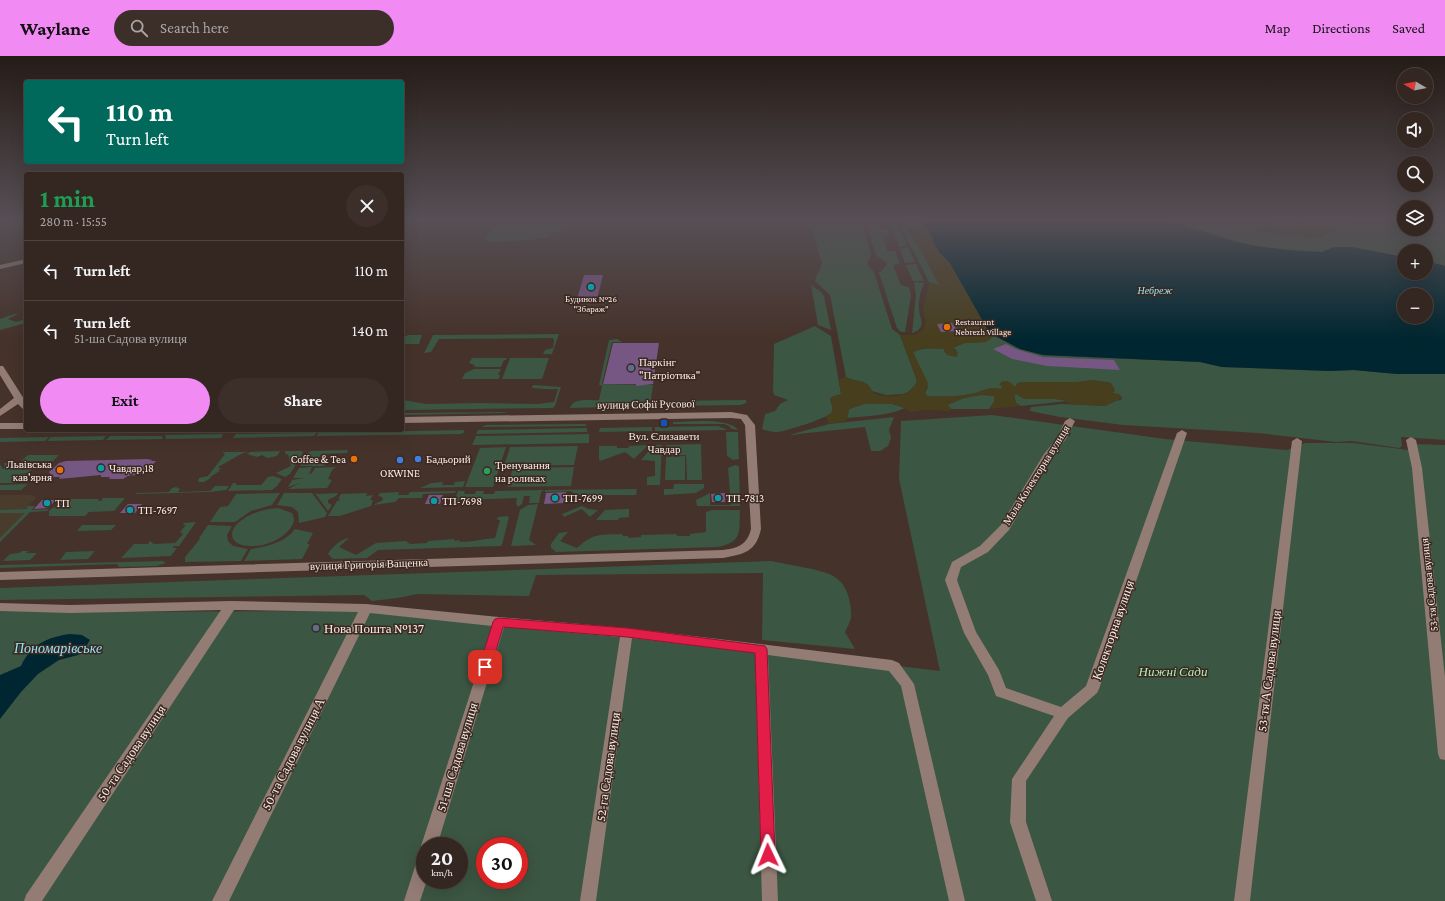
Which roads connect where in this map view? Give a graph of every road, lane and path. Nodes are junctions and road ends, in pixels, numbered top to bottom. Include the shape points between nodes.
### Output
1 (24, 262) edge
2 (0, 267) edge
3 (0, 368) edge
4 (19, 399) junction
5 (24, 405) edge
6 (0, 413) edge
7 (404, 420) edge
8 (1070, 421) dead end
9 (0, 426) edge
10 (24, 426) edge
11 (1182, 433) dead end
12 (1411, 440) dead end
13 (1297, 441) dead end
14 (737, 551) joint
15 (0, 576) edge
16 (231, 605) junction
17 (0, 607) edge
18 (366, 608) junction
19 (499, 622) junction
20 (627, 633) junction
21 (761, 649) junction
22 (1063, 714) junction
23 (1445, 754) edge
24 (432, 837) edge
25 (416, 888) edge
26 (32, 901) edge
27 (220, 901) edge
28 (412, 901) edge
29 (588, 901) edge
30 (770, 901) edge
31 (957, 901) edge
32 (1044, 901) edge
33 (1242, 901) edge

1 - 2 street
3 - 4 street
4 - 5 street
4 - 6 street
7 - 14 street, вулиця Софії Русової via 731,415 744,417 750,425 756,530 754,540
8 - 22 street, Мала Колекторна вулиця via 1005,527 984,549 956,565 951,580 970,633 994,674 1001,692
9 - 10 street
11 - 22 street, Колекторна вулиця via 1092,690
12 - 23 street, 53-тя Садова вулиця via 1417,468
13 - 33 street, 53-тя А Садова вулиця
14 - 15 street, вулиця Григорія Ващенка via 723,554
16 - 17 street via 70,609
16 - 18 street
16 - 26 street, 50-та Садова вулиця
18 - 19 street
18 - 27 street, 50-та Садова вулиця А
19 - 20 street
19 - 24 street, 51-ша Садова вулиця
20 - 21 street
20 - 29 street, 52-га Садова вулиця
21 - 30 street
21 - 31 street via 887,664 894,667 907,684
22 - 32 street, Колекторна вулиця via 1020,779 1018,822
25 - 28 street

